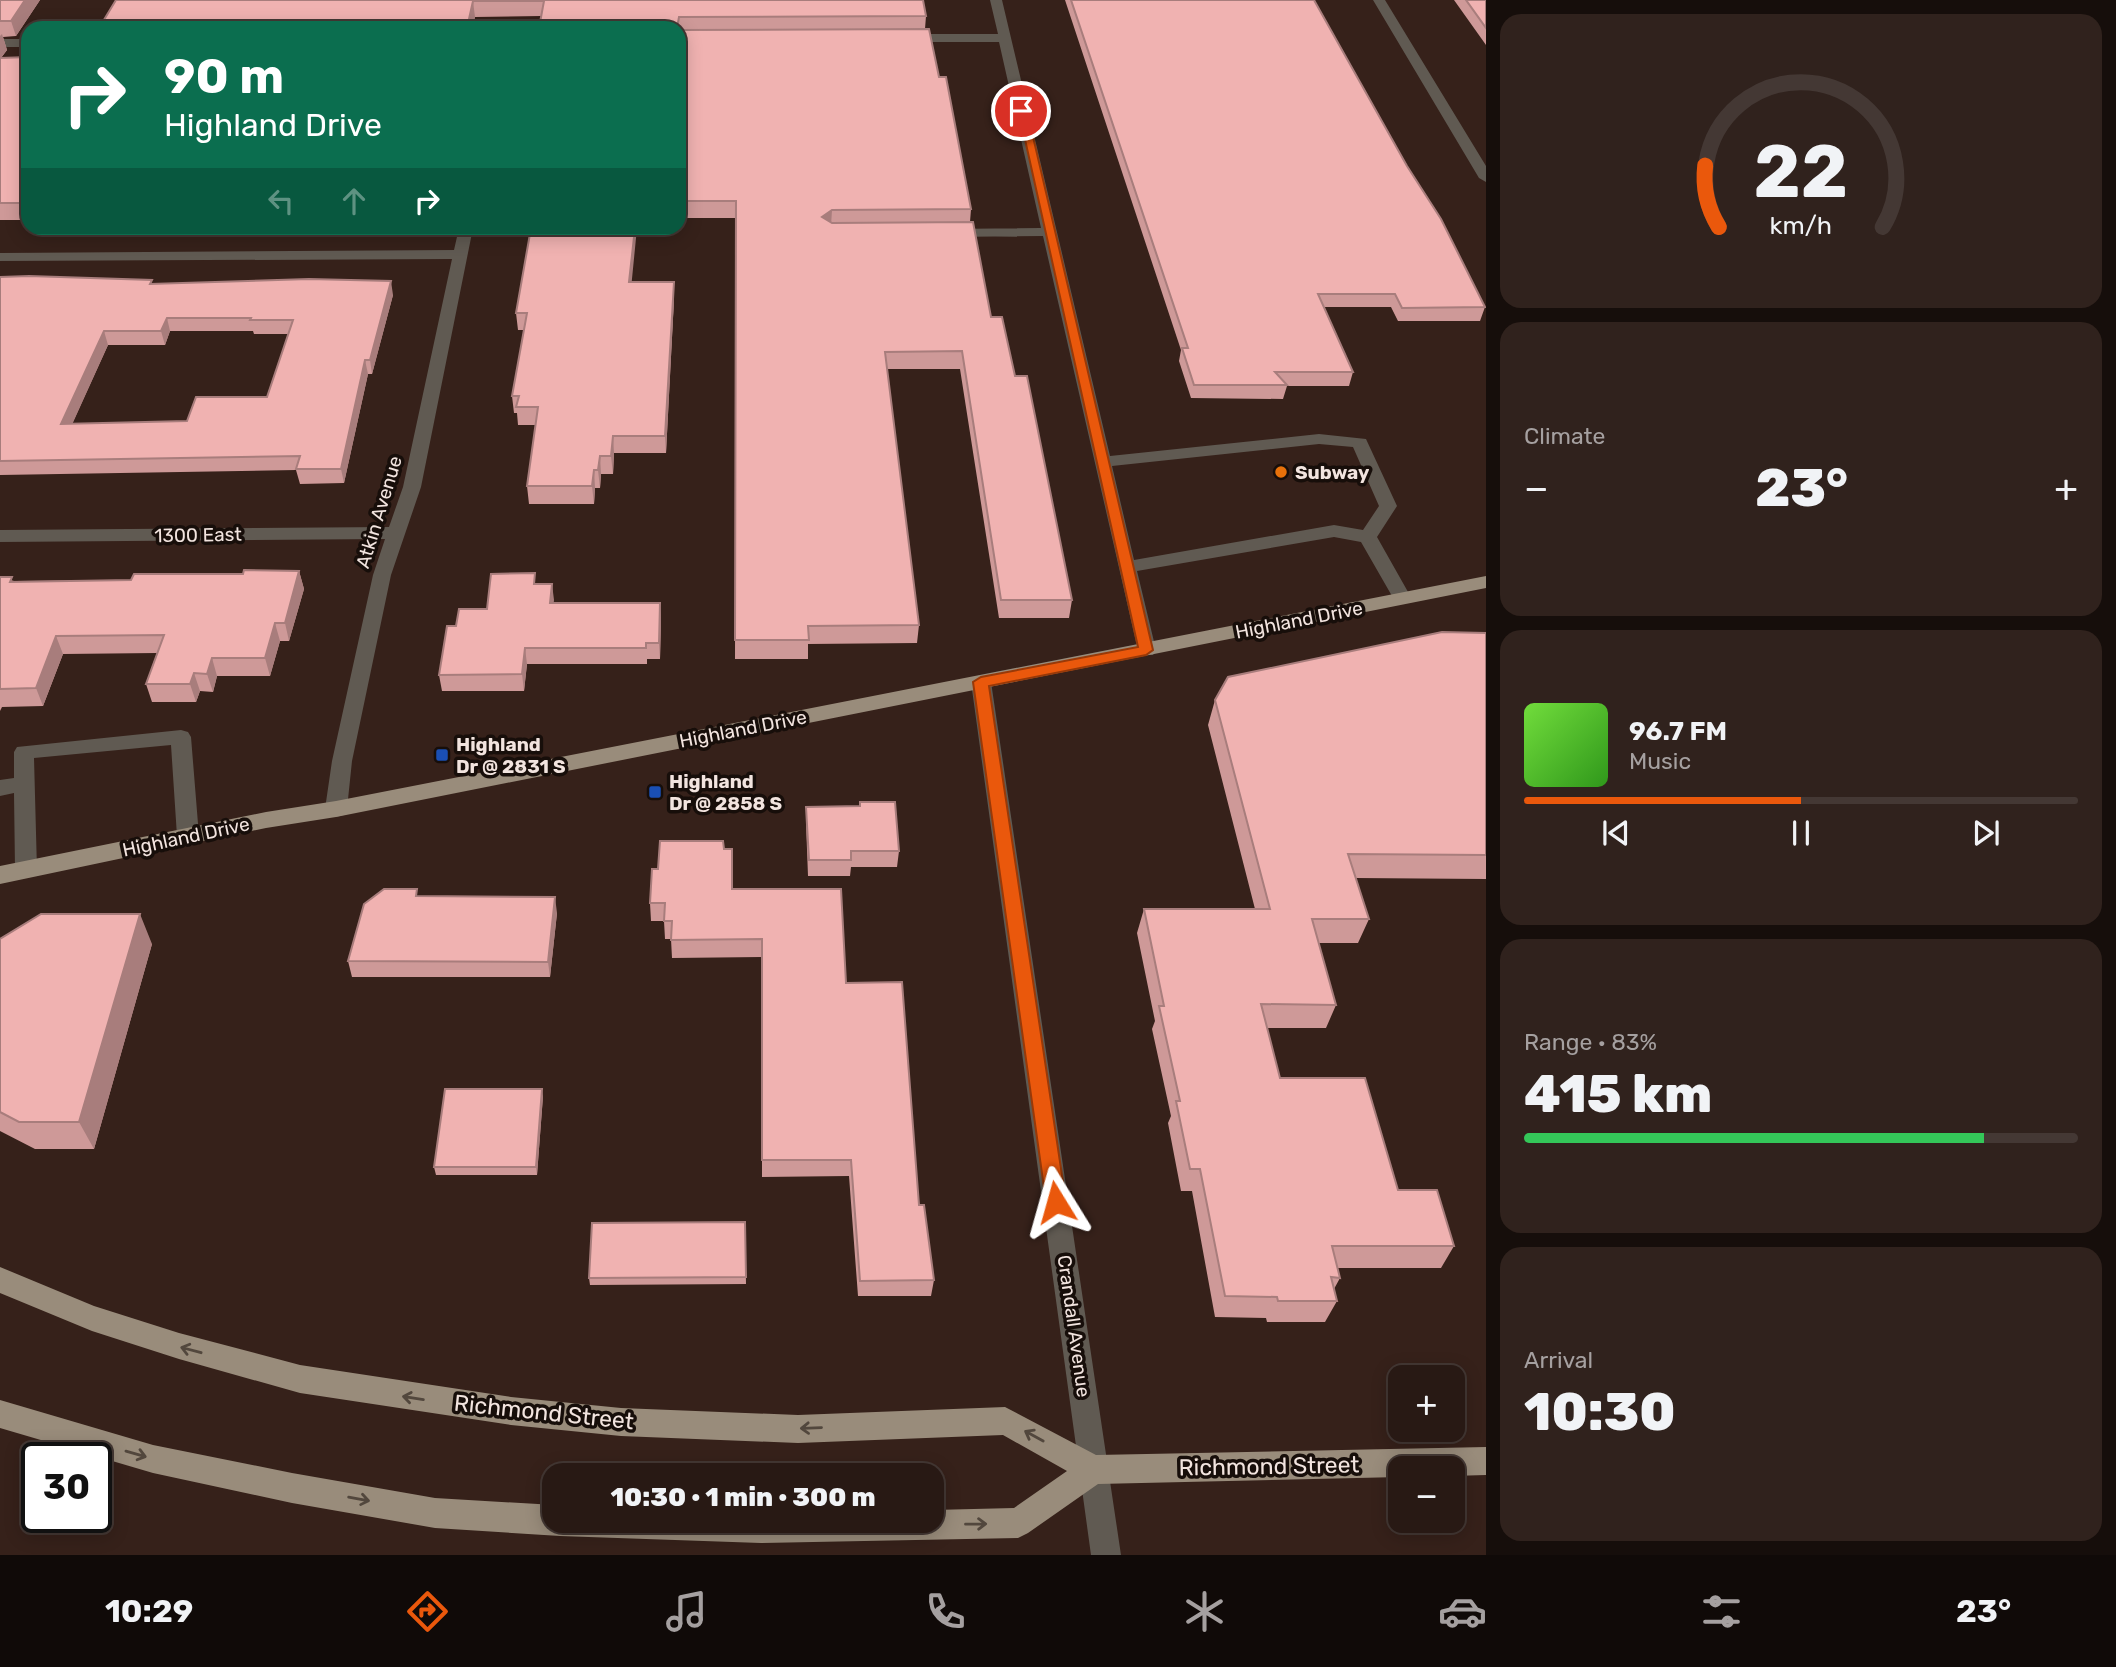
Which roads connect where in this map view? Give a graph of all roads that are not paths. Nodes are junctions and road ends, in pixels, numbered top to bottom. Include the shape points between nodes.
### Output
1 (996, 0) edge
2 (1379, 0) edge
3 (886, 38) edge
4 (1005, 38) junction
5 (0, 43) edge
6 (21, 43) edge
7 (1486, 178) edge
8 (1049, 232) junction
9 (925, 233) edge
10 (464, 235) edge
11 (460, 254) junction
12 (0, 257) edge
13 (1102, 463) junction
14 (396, 533) junction
15 (0, 536) edge
16 (1368, 537) junction
17 (1127, 567) junction
18 (1486, 582) edge
19 (1403, 599) junction
20 (1146, 650) junction
21 (981, 682) junction
22 (24, 784) junction
23 (0, 788) edge
24 (336, 809) junction
25 (188, 836) junction
26 (26, 870) junction
27 (0, 875) edge
28 (0, 1280) edge
29 (0, 1414) edge
30 (1486, 1461) edge
31 (1094, 1469) junction
32 (542, 1519) edge
33 (944, 1524) edge
34 (1106, 1555) edge

1 - 4 street
2 - 7 street
3 - 4 street
4 - 8 street
5 - 6 street
8 - 9 street
8 - 13 street
10 - 11 street, Atkin Avenue
11 - 12 street
11 - 14 street, Atkin Avenue via 412,486
13 - 16 street via 1320,439 1360,443 1388,506
13 - 17 street
14 - 15 street, 1300 East
14 - 24 street, Atkin Avenue via 379,588
16 - 17 street via 1334,531
16 - 19 street
17 - 20 street
18 - 19 main road, Highland Drive
19 - 20 main road, Highland Drive
20 - 21 main road, Highland Drive
21 - 24 main road, Highland Drive
21 - 31 street, Crandall Avenue
22 - 23 street
22 - 25 street via 24,752 181,737
22 - 26 street
24 - 25 main road, Highland Drive
25 - 26 main road, Highland Drive
26 - 27 main road, Highland Drive
31 -> 28 main road, Richmond Street via 1005,1421 798,1429 621,1422 415,1398 300,1379 92,1318
29 -> 32 main road via 153,1459 292,1488 435,1513
30 - 31 main road, Richmond Street
33 -> 31 main road via 1018,1523
31 - 34 street, Crandall Avenue

